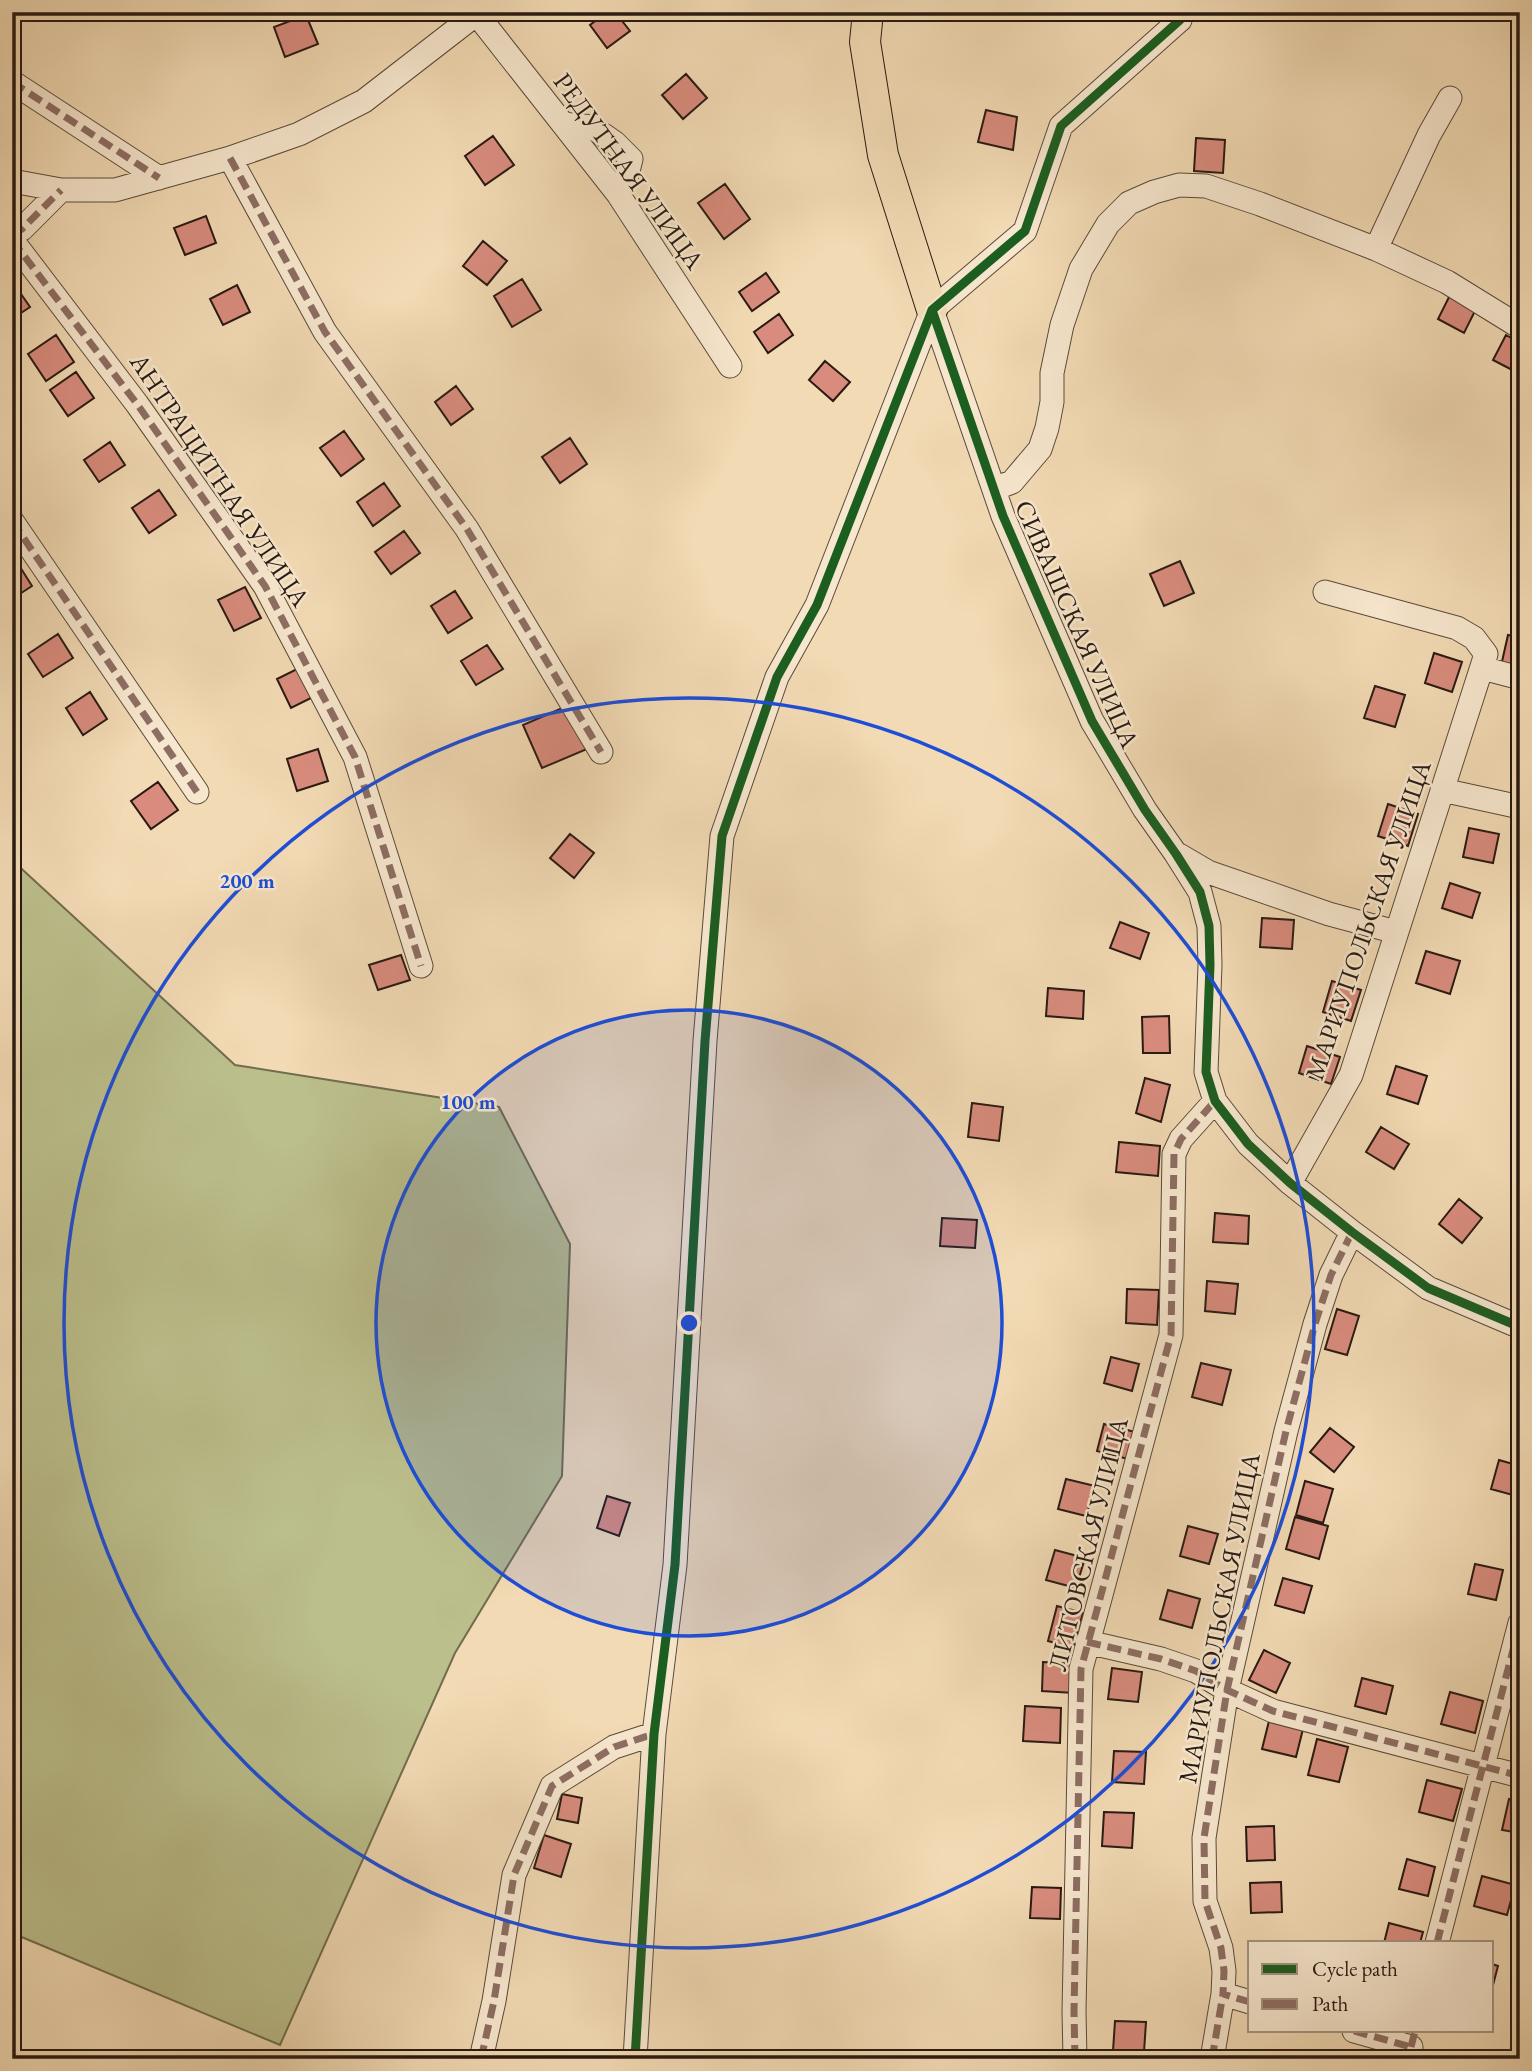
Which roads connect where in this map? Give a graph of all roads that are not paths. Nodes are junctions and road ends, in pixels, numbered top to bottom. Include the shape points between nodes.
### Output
1 (868, 12) edge
2 (477, 13) edge
3 (1180, 20) dead end
4 (12, 82) edge
5 (1450, 98) dead end
6 (563, 124) junction
7 (230, 158) junction
8 (159, 178) junction
9 (12, 181) edge
10 (61, 190) junction
11 (618, 194) junction
12 (12, 235) edge
13 (12, 240) edge
14 (1376, 249) junction
15 (932, 310) junction
16 (1520, 327) edge
17 (730, 366) dead end
18 (994, 489) junction
19 (12, 521) edge
20 (1325, 592) dead end
21 (1482, 668) junction
22 (1520, 678) edge
23 (601, 752) dead end
24 (1442, 790) junction
25 (197, 792) dead end
26 (1520, 807) edge
27 (1176, 854) junction
28 (1396, 932) junction
29 (421, 966) dead end
30 (1215, 1101) junction
31 (1290, 1183) junction
32 (1352, 1232) junction
33 (1520, 1327) edge
34 (1520, 1623) edge
35 (1087, 1642) junction
36 (1227, 1690) junction
37 (654, 1734) junction
38 (1482, 1766) junction
39 (1520, 1776) edge
40 (1438, 1941) edge
41 (1223, 1994) junction
42 (1248, 2001) edge
43 (1358, 2032) edge
44 (1411, 2045) edge
45 (481, 2059) edge
46 (635, 2059) edge
47 (1075, 2059) edge
48 (1212, 2059) edge

1 - 15 main road via 865,42 883,155
2 - 6 street, РЕДУТНАЯ УЛИЦА
2 - 7 street via 364,101 299,134
3 - 15 street via 1061,126 1025,231
4 - 8 street
5 - 14 street
6 - 11 street, РЕДУТНАЯ УЛИЦА
6 - 11 street via 592,127 631,159
7 - 8 street
7 - 23 street via 325,332 467,529
8 - 10 street via 115,191
9 - 10 street
10 - 12 street
11 - 17 street, РЕДУТНАЯ УЛИЦА
13 - 29 street, АНТРАЦИТНАЯ УЛИЦА via 137,404 265,586 355,757
14 - 16 street via 1447,282
14 - 18 street via 1206,186 1179,186 1129,203 1108,224 1081,269 1062,325 1052,373 1050,415 1040,449 1012,482
15 - 18 street, СИВАШСКАЯ УЛИЦА
15 - 37 street via 817,605 777,677 722,836 705,1041 675,1565
18 - 27 street, СИВАШСКАЯ УЛИЦА via 1092,721
19 - 25 street
20 - 21 street via 1457,628 1474,638 1486,654
21 - 22 street
21 - 24 street, МАРИУПОЛЬСКАЯ УЛИЦА
24 - 26 street
24 - 28 street, МАРИУПОЛЬСКАЯ УЛИЦА
27 - 28 street via 1208,872
27 - 30 street, СИВАШСКАЯ УЛИЦА via 1200,892 1209,926 1206,1072
28 - 31 street, МАРИУПОЛЬСКАЯ УЛИЦА via 1351,1074
30 - 31 street, СИВАШСКАЯ УЛИЦА via 1248,1144
30 - 35 street, ЛИТОВСКАЯ УЛИЦА via 1181,1139 1174,1154 1171,1335
31 - 32 street, СИВАШСКАЯ УЛИЦА
32 - 33 street, СИВАШСКАЯ УЛИЦА via 1428,1287
32 - 36 street, МАРИУПОЛЬСКАЯ УЛИЦА via 1315,1324
34 - 38 street
35 - 36 street via 1161,1659 1196,1671
35 - 47 street, ЛИТОВСКАЯ УЛИЦА via 1081,1669
36 - 38 street via 1273,1711
36 - 41 street, МАРИУПОЛЬСКАЯ УЛИЦА via 1204,1838 1205,1901 1221,1948
37 - 45 street via 614,1747 552,1786 514,1875
37 - 46 street
38 - 39 street
38 - 40 street
41 - 42 street
41 - 48 street, МАРИУПОЛЬСКАЯ УЛИЦА
43 - 44 street

